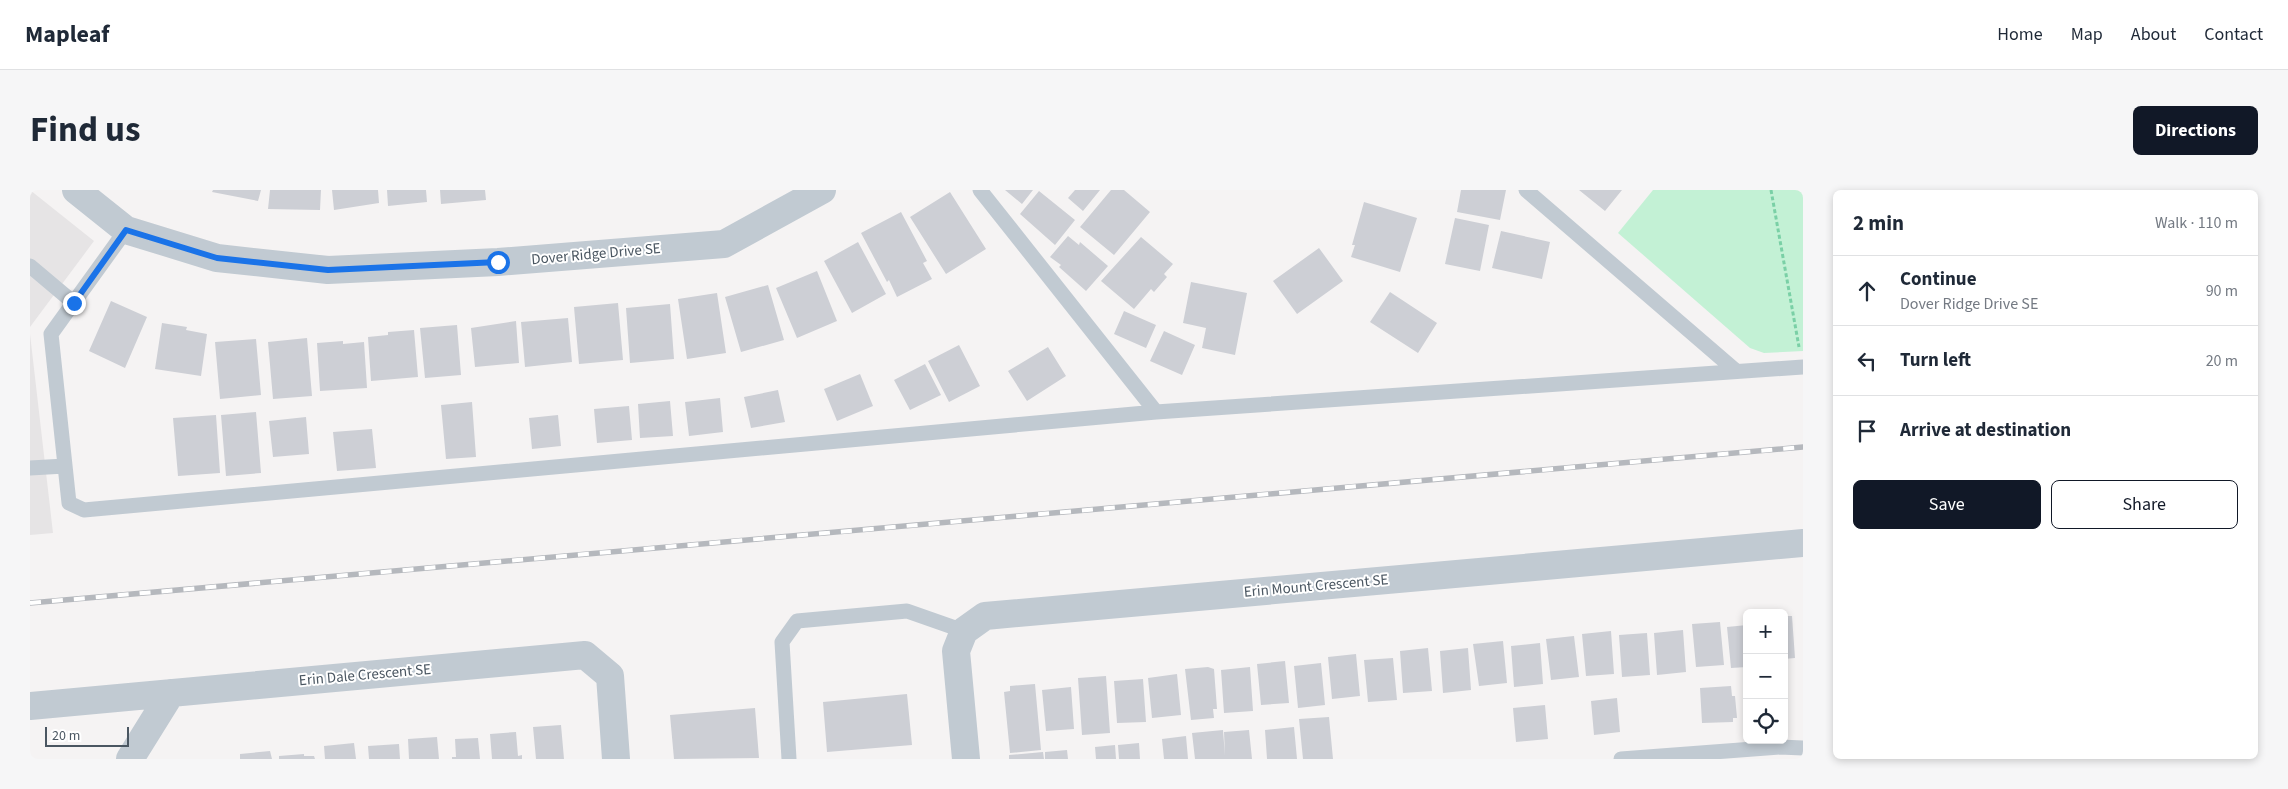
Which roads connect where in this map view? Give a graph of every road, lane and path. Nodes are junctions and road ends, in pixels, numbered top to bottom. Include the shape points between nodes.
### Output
1 (76, 190) edge
2 (822, 190) edge
3 (980, 190) edge
4 (1526, 190) edge
5 (1771, 190) edge
6 (126, 230) junction
7 (30, 266) edge
8 (74, 303) junction
9 (1800, 351) dead end
10 (1803, 367) edge
11 (1736, 371) junction
12 (1156, 412) junction
13 (66, 466) junction
14 (30, 468) edge
15 (1803, 542) edge
16 (964, 631) junction
17 (171, 693) junction
18 (30, 706) edge
19 (1803, 748) edge
20 (130, 759) edge
21 (616, 759) edge
22 (789, 759) edge
23 (966, 759) edge
24 (1621, 759) edge

1 - 6 street, Dover Ridge Drive SE
2 - 6 street, Dover Ridge Drive SE via 724,244 498,262 328,270 217,258
3 - 12 lane
4 - 11 lane
5 - 9 path
6 - 8 lane
7 - 8 lane
8 - 13 lane via 51,334
10 - 11 lane
11 - 12 lane
12 - 13 lane via 84,510 69,503
13 - 14 lane
15 - 16 street, Erin Mount Crescent SE via 984,616
16 - 22 lane via 907,611 797,621 782,642
16 - 23 street via 956,651
17 - 18 street, Erin Dale Crescent SE
17 - 20 street
17 - 21 street, Erin Dale Crescent SE via 585,655 610,676
19 - 24 lane via 1780,746

